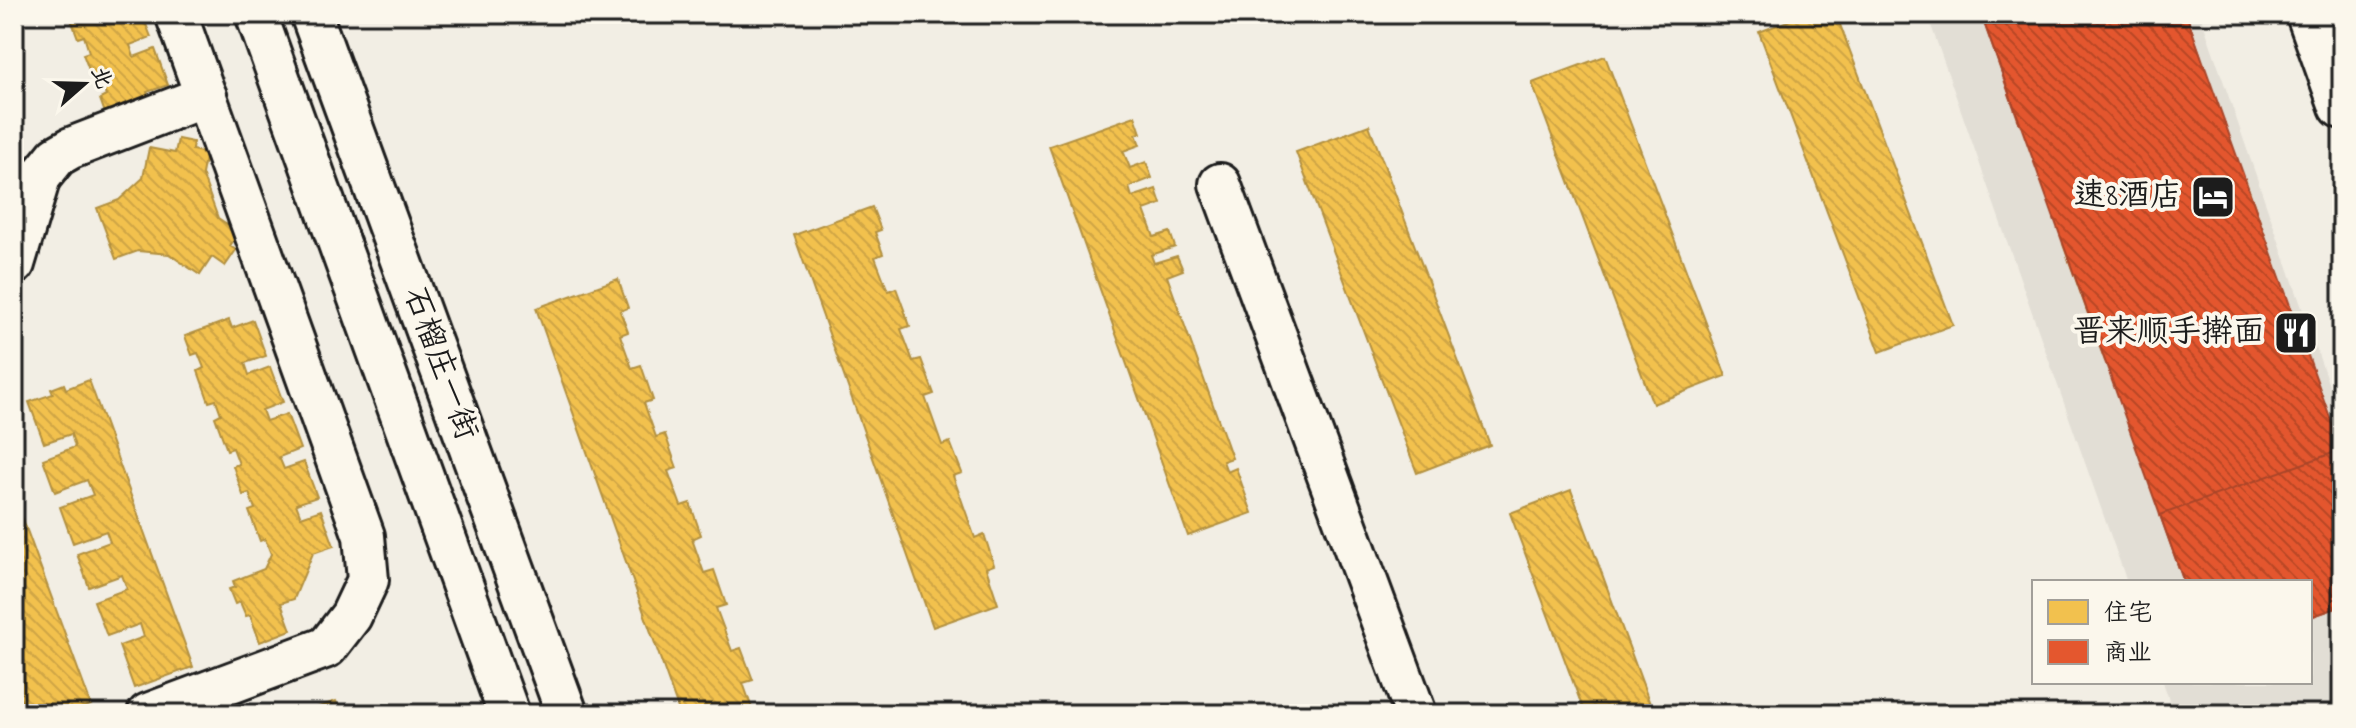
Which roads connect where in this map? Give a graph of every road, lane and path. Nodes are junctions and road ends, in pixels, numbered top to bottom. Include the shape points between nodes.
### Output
1 (176, 14) edge
2 (256, 14) edge
3 (311, 14) edge
4 (2309, 14) edge
5 (206, 96) junction
6 (2342, 106) edge
7 (1220, 184) dead end
8 (14, 264) edge
9 (148, 714) edge
10 (509, 714) edge
11 (567, 714) edge
12 (1416, 714) edge

1 - 5 street
2 - 10 street, 石榴庄一街
3 - 11 street, 石榴庄一街
4 - 6 main road
5 - 8 street via 57,156 40,177
5 - 9 street via 364,536 368,580 351,616 327,647
7 - 12 street

